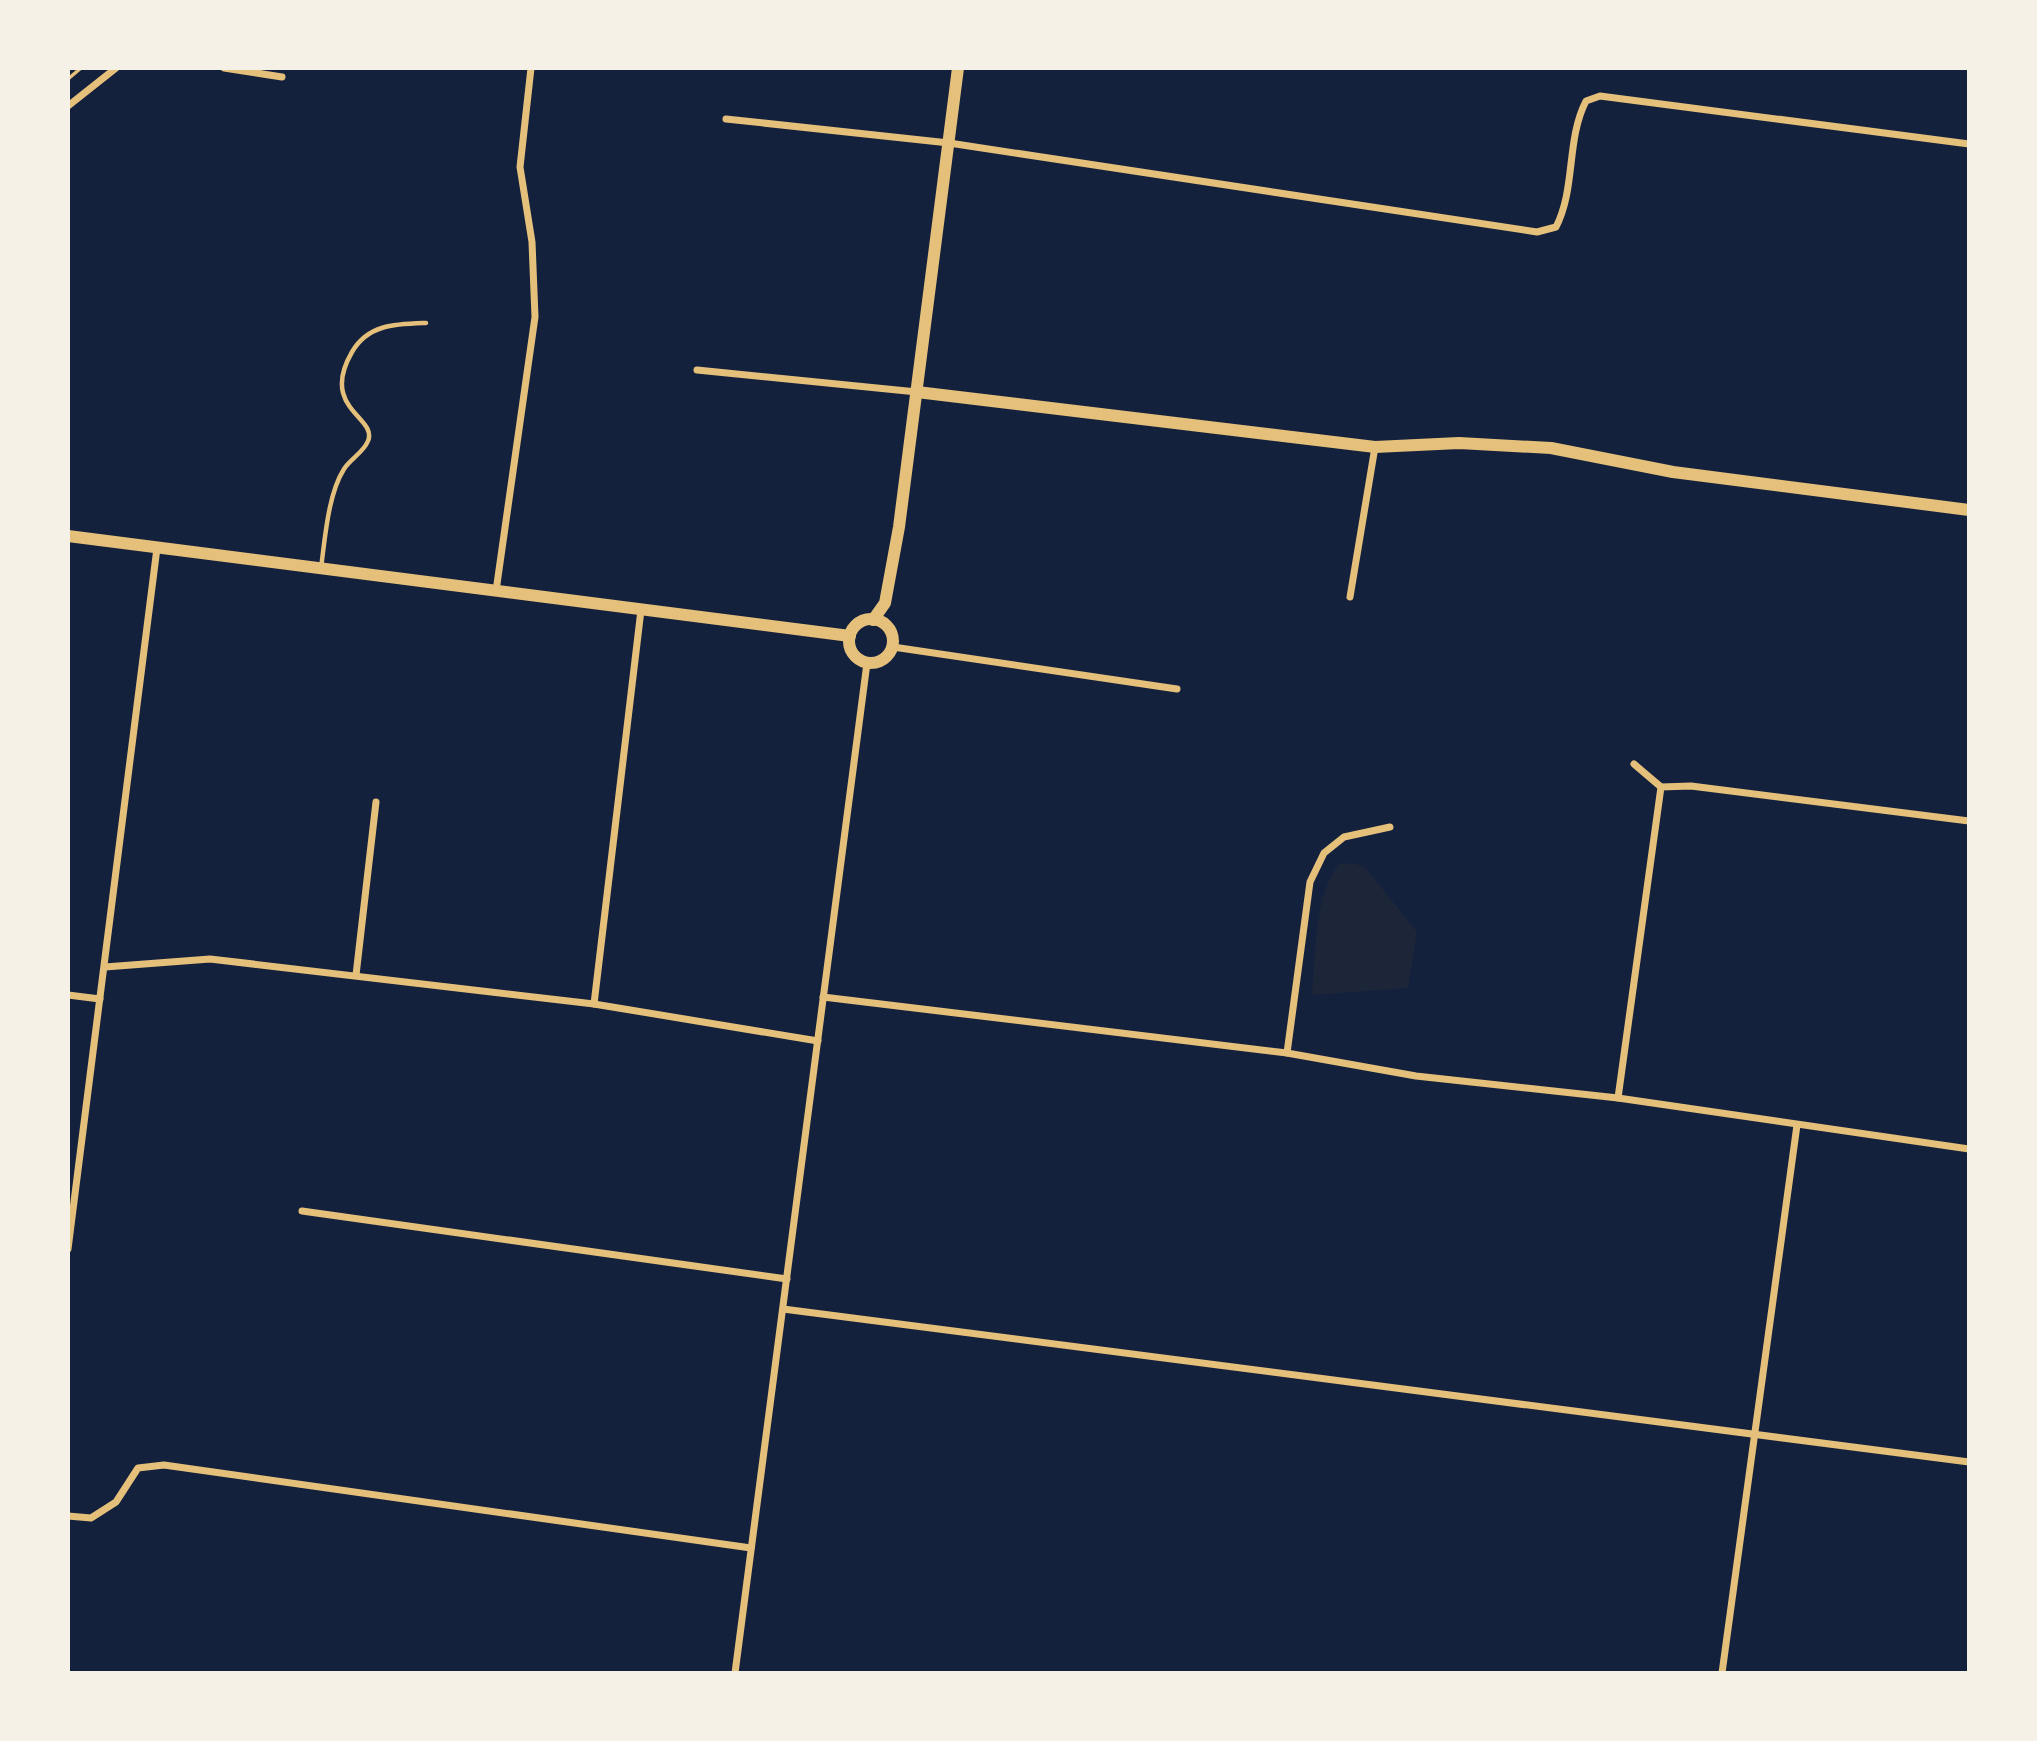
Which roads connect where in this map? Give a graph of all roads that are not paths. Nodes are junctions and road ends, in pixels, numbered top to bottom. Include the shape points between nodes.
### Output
1 (116, 68) edge
2 (224, 68) edge
3 (531, 68) edge
4 (958, 68) edge
5 (282, 77) dead end
6 (68, 106) edge
7 (726, 119) dead end
8 (949, 143) junction
9 (1969, 144) edge
10 (426, 323) dead end
11 (697, 370) dead end
12 (917, 392) junction
13 (1375, 447) junction
14 (1969, 510) edge
15 (68, 536) edge
16 (157, 548) junction
17 (320, 569) junction
18 (496, 591) junction
19 (1350, 597) dead end
20 (641, 610) junction
21 (873, 620) junction
22 (850, 636) junction
23 (893, 646) junction
24 (866, 663) junction
25 (1177, 689) dead end
26 (1634, 764) dead end
27 (1661, 787) junction
28 (376, 802) dead end
29 (1969, 821) edge
30 (1390, 827) dead end
31 (105, 967) junction
32 (356, 975) junction
33 (68, 995) edge
34 (823, 997) junction
35 (100, 999) junction
36 (594, 1004) junction
37 (818, 1041) junction
38 (1287, 1053) junction
39 (1618, 1098) junction
40 (1797, 1125) junction
41 (1969, 1149) edge
42 (302, 1211) dead end
43 (68, 1248) edge
44 (787, 1279) junction
45 (783, 1309) junction
46 (1755, 1433) junction
47 (1969, 1462) edge
48 (68, 1516) edge
49 (751, 1548) junction
50 (735, 1673) edge
51 (1722, 1673) edge

1 - 6 street
2 - 5 street
3 - 18 street via 520,167 532,242 535,317
4 - 8 street
7 - 8 street
8 - 9 street via 1537,232 1556,227 1565,209 1578,117 1586,101 1601,96
8 - 12 street
10 - 17 lane via 375,330 359,339 347,359 341,386 352,414 363,420 369,431 369,440 344,469 331,506
11 - 12 street
12 - 13 street
12 - 21 street via 885,603
13 - 14 street via 1458,443 1550,448 1672,472
13 - 19 street
15 - 16 street
16 - 17 street
16 - 31 street
17 - 18 street
18 - 20 street
20 - 22 street
20 - 36 street
21 - 22 street via 861,622
21 - 23 street via 887,626
22 - 24 street via 851,650
23 - 24 street via 880,662
23 - 25 street
24 - 34 street
26 - 27 street
27 - 29 street via 1691,786
27 - 39 street
28 - 32 street
30 - 38 street via 1344,836 1324,853 1310,881
31 - 32 street via 210,959
31 - 35 street
32 - 36 street
33 - 35 street
34 - 37 street
34 - 38 street
35 - 43 street
36 - 37 street
37 - 44 street
38 - 39 street via 1416,1076
39 - 40 street
40 - 41 street
40 - 46 street
42 - 44 street
44 - 45 street
45 - 46 street
45 - 49 street
46 - 47 street
46 - 51 street
48 - 49 street via 91,1518 116,1502 138,1468 164,1465
49 - 50 street

